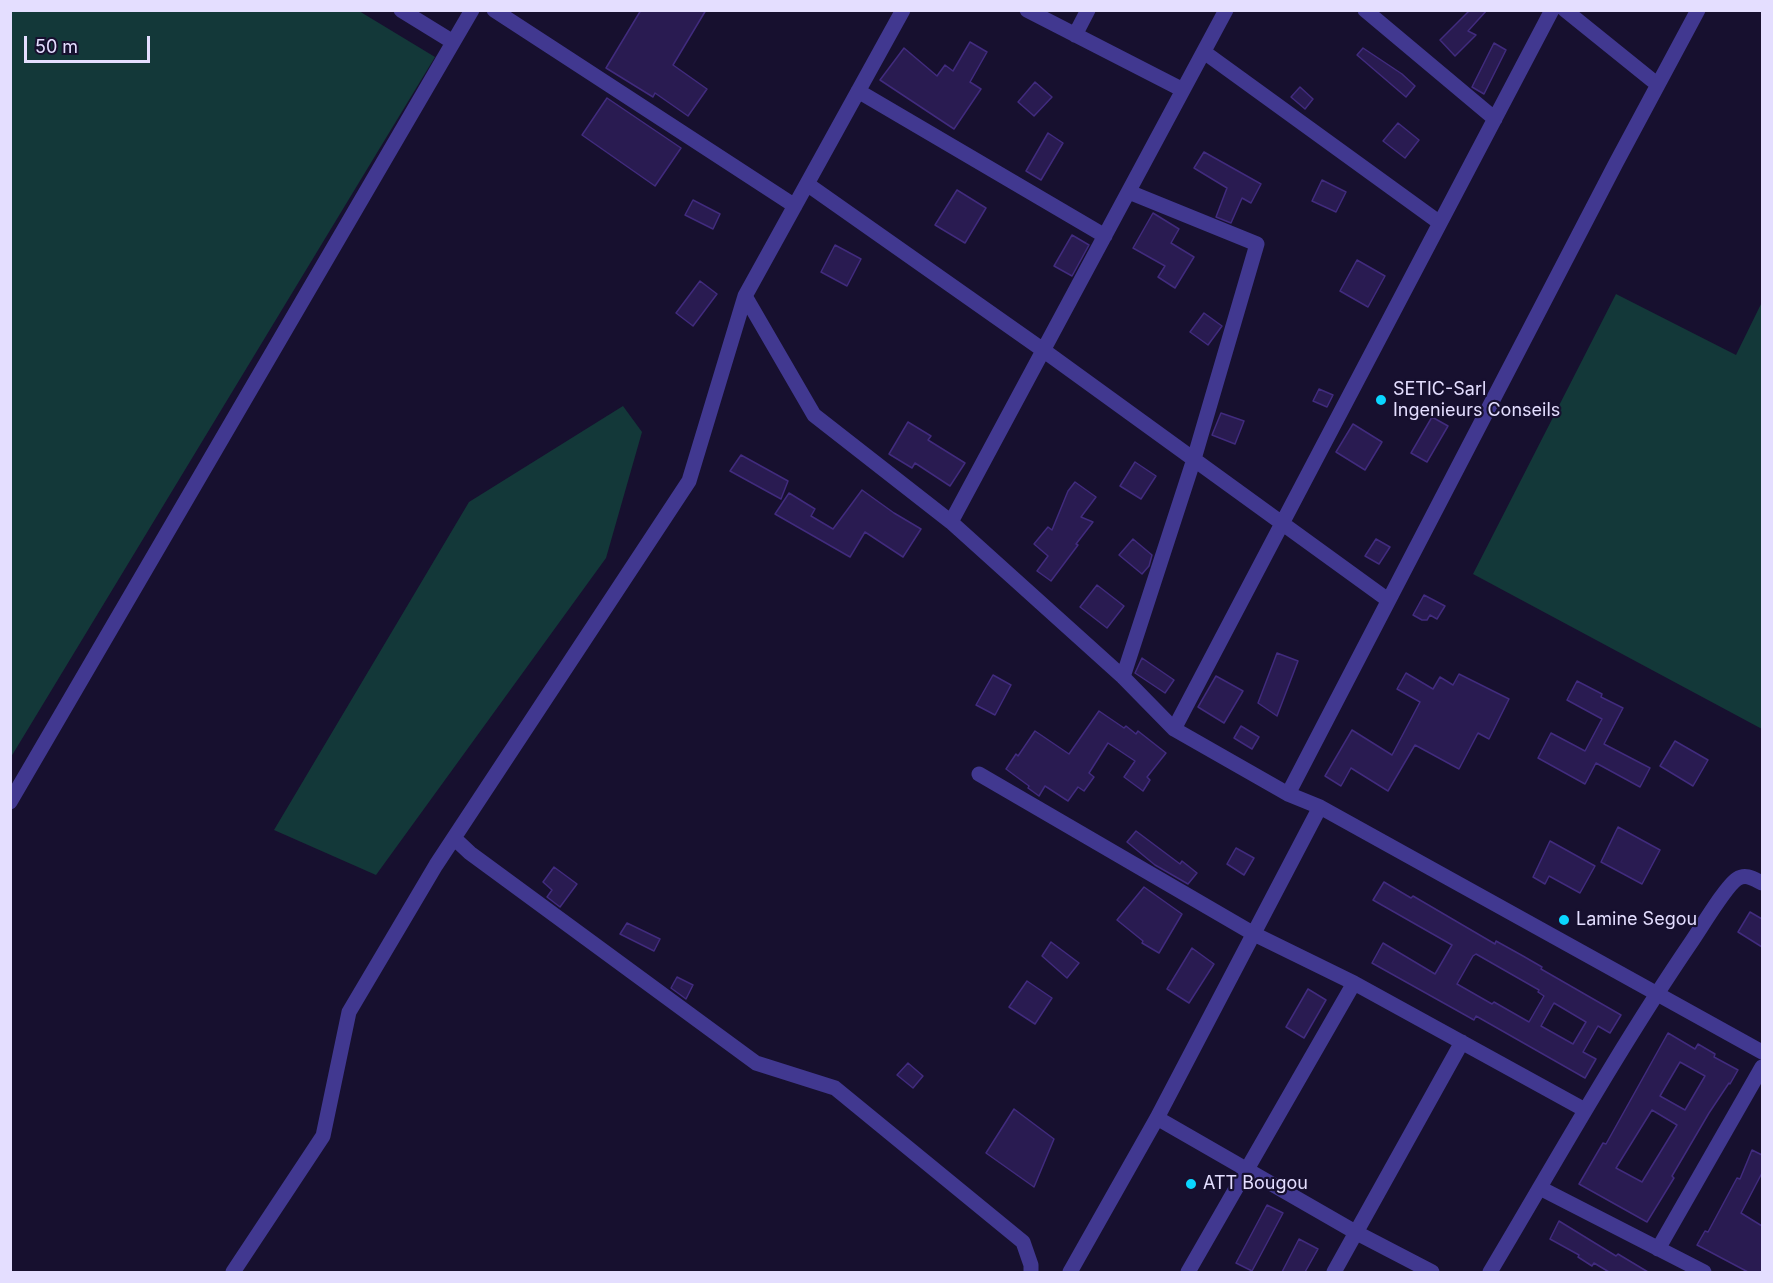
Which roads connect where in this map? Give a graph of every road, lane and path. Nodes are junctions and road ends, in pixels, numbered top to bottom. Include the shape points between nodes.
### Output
1 (401, 10) edge
2 (472, 10) edge
3 (494, 10) edge
4 (903, 10) edge
5 (1027, 10) edge
6 (1088, 10) edge
7 (1226, 10) edge
8 (1365, 10) edge
9 (1552, 10) edge
10 (1565, 10) edge
11 (1698, 10) edge
12 (1381, 16) edge
13 (1075, 35) junction
14 (453, 42) junction
15 (1204, 52) junction
16 (1658, 85) junction
17 (1183, 90) junction
18 (858, 91) junction
19 (1495, 119) junction
20 (807, 184) junction
21 (1129, 192) junction
22 (795, 206) junction
23 (1440, 223) junction
24 (1105, 236) junction
25 (745, 296) junction
26 (1043, 350) junction
27 (1194, 459) junction
28 (951, 522) junction
29 (1283, 523) junction
30 (1388, 600) junction
31 (1123, 677) junction
32 (1174, 729) junction
33 (979, 774) dead end
34 (1288, 794) junction
35 (10, 802) edge
36 (1320, 807) junction
37 (454, 838) junction
38 (1762, 883) edge
39 (1254, 934) junction
40 (1354, 983) junction
41 (1657, 993) junction
42 (1462, 1042) junction
43 (1762, 1052) edge
44 (1762, 1067) edge
45 (1585, 1110) junction
46 (1156, 1118) junction
47 (1246, 1170) junction
48 (1540, 1188) junction
49 (1357, 1233) junction
50 (1659, 1249) junction
51 (233, 1272) edge
52 (1031, 1272) edge
53 (1070, 1272) edge
54 (1188, 1272) edge
55 (1334, 1272) edge
56 (1432, 1272) edge
57 (1490, 1272) edge
58 (1704, 1272) edge

1 - 14 street
2 - 14 street
3 - 22 street
4 - 18 street
5 - 13 street
6 - 13 street
7 - 15 street
8 - 12 street
9 - 19 street
10 - 16 street
11 - 16 street
12 - 19 street
13 - 17 street
14 - 35 street
15 - 17 street
15 - 23 street
16 - 30 street
17 - 21 street
18 - 20 street
18 - 24 street
19 - 23 street
20 - 22 street
20 - 26 street
21 - 24 street
21 - 27 street via 1257,244
22 - 25 street
23 - 29 street
24 - 26 street
25 - 28 street via 814,415
25 - 37 street via 689,481
26 - 27 street
26 - 28 street
27 - 29 street
27 - 31 street
28 - 31 street
29 - 30 street
29 - 32 street
30 - 34 street
31 - 32 street
32 - 34 street
33 - 39 street
34 - 36 street
36 - 39 street
36 - 41 street
37 - 51 street via 349,1012 323,1136
37 - 52 street via 756,1062 835,1088 1023,1242
38 - 41 street via 1749,876 1734,881
39 - 40 street
39 - 46 street
40 - 42 street
40 - 47 street
41 - 43 street
41 - 45 street
42 - 45 street
42 - 49 street
44 - 50 street
45 - 48 street
46 - 47 street
46 - 53 street
47 - 49 street
47 - 54 street
48 - 50 street
48 - 57 street
49 - 55 street
49 - 56 street
50 - 58 street

